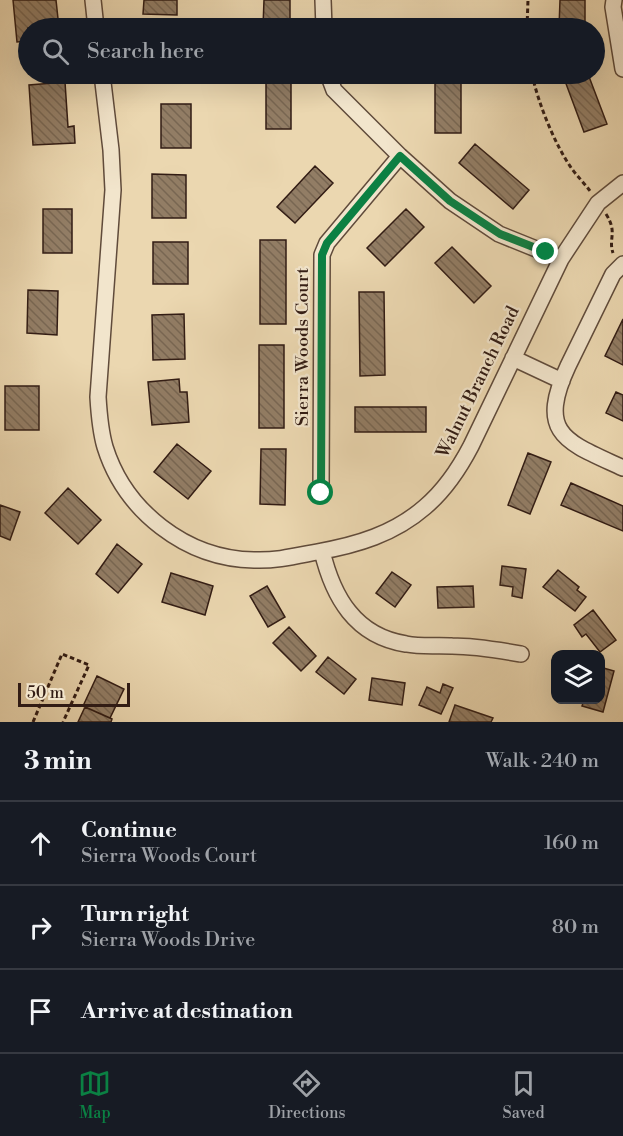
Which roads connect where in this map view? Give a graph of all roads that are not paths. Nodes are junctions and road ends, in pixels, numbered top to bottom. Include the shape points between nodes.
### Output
1 (93, 0) edge
2 (324, 0) edge
3 (614, 0) edge
4 (95, 18) edge
5 (324, 18) edge
6 (623, 69) edge
7 (103, 84) edge
8 (332, 84) edge
9 (400, 156) junction
10 (623, 183) edge
11 (561, 259) junction
12 (622, 264) edge
13 (513, 358) junction
14 (562, 381) junction
15 (623, 468) edge
16 (321, 493) dead end
17 (322, 551) junction
18 (521, 654) dead end

1 - 4 street
2 - 5 street
3 - 6 street
7 - 17 street, Walnut Branch Road via 113,190 98,397 105,446 114,470 144,512 163,529 203,550 252,560 276,560
8 - 9 street
9 - 11 street via 450,201 500,234
9 - 16 street, Sierra Woods Court via 327,243 322,255
10 - 11 street, Walnut Branch Road via 598,203
11 - 13 street, Walnut Branch Road
12 - 14 street via 613,274
13 - 14 street
13 - 17 street, Walnut Branch Road via 459,469 425,508 381,535
14 - 15 street via 555,406 556,424 563,435 573,444
17 - 18 street via 341,603 370,631 405,644 478,647

